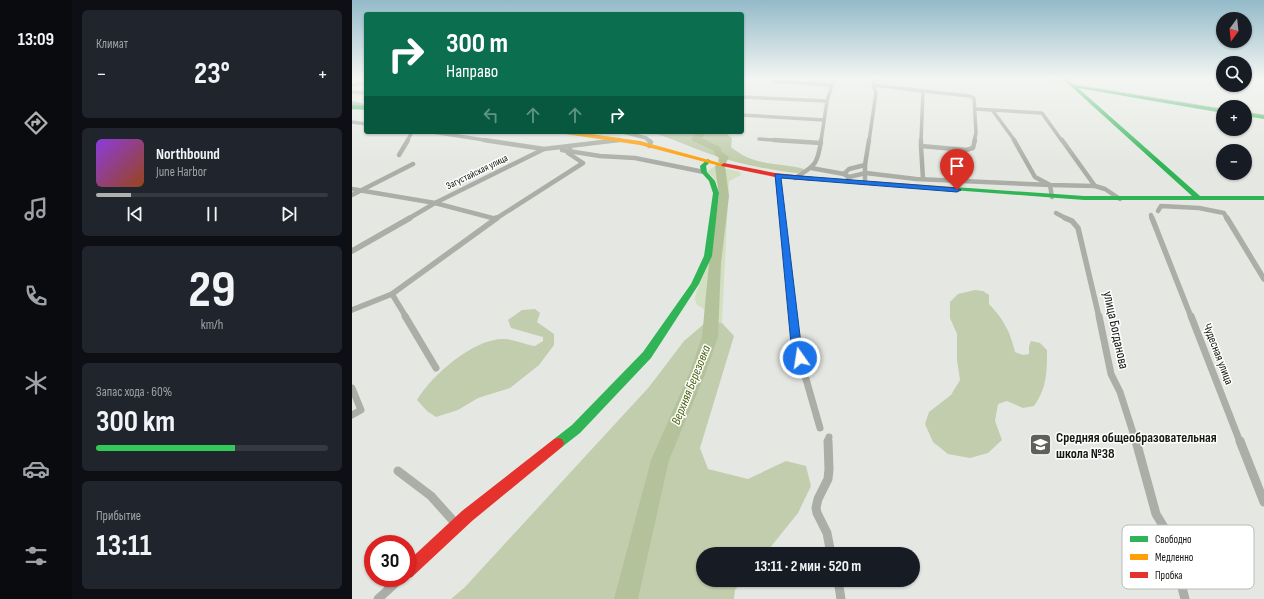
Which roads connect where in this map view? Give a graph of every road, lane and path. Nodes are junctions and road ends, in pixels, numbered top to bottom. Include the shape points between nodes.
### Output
1 (826, 107) edge
2 (874, 107) edge
3 (922, 107) edge
4 (1092, 107) edge
5 (1201, 107) edge
6 (975, 109) joint
7 (1216, 110) edge
8 (993, 111) junction
9 (1252, 115) edge
10 (744, 116) edge
11 (1264, 117) edge
12 (824, 120) junction
13 (352, 122) edge
14 (364, 124) edge
15 (411, 134) edge
16 (445, 134) edge
17 (594, 134) edge
18 (622, 136) edge
19 (759, 139) dead end
20 (821, 143) junction
21 (578, 145) junction
22 (921, 146) junction
23 (544, 149) junction
24 (568, 150) junction
25 (399, 155) dead end
26 (708, 161) junction
27 (413, 164) dead end
28 (865, 165) junction
29 (811, 168) junction
30 (704, 172) junction
31 (866, 173) junction
32 (777, 176) junction
33 (795, 178) junction
34 (847, 178) junction
35 (923, 179) junction
36 (866, 183) junction
37 (1050, 185) junction
38 (1095, 186) junction
39 (352, 189) edge
40 (362, 190) junction
41 (352, 195) edge
42 (1052, 197) junction
43 (1194, 198) junction
44 (1264, 198) edge
45 (1120, 199) junction
46 (435, 203) junction
47 (1158, 211) dead end
48 (1056, 213) dead end
49 (1151, 215) dead end
50 (497, 218) junction
51 (352, 251) edge
52 (1264, 279) edge
53 (392, 294) junction
54 (352, 310) edge
55 (436, 368) dead end
56 (352, 388) edge
57 (352, 415) edge
58 (820, 428) dead end
59 (829, 437) dead end
60 (398, 471) dead end
61 (1264, 502) edge
62 (457, 525) junction
63 (1163, 525) edge
64 (830, 547) edge
65 (416, 564) edge
66 (391, 587) edge
67 (839, 587) edge
68 (1182, 589) edge
69 (378, 599) edge
70 (841, 599) edge
71 (1185, 599) edge

1 - 12 street
2 - 28 street
3 - 22 street
4 - 43 main road
5 - 7 main road
6 - 8 street
6 - 22 street via 976,133 973,148 966,150
8 - 37 street via 1033,175
8 - 38 street via 1042,113
9 - 11 main road
10 - 12 street
12 - 20 street
13 - 14 street
15 - 25 street
16 - 23 street
17 - 18 main road
18 - 21 street, Загустайская улица
18 - 26 main road via 649,146
19 - 20 street
20 - 29 street via 819,157
21 - 23 street, Загустайская улица
21 - 24 street
22 - 35 street
23 - 24 street
23 - 46 street, Загустайская улица
24 - 30 street via 600,156 635,158
24 - 50 street via 568,153 583,164
26 - 30 main road via 703,166
26 - 32 main road
27 - 40 street
28 - 31 street
28 - 34 street via 849,169
29 - 33 street
29 - 34 street
30 - 62 main road via 710,177 716,193 708,256 695,284 648,355 576,429
31 - 34 street
31 - 35 street
31 - 36 street
32 - 33 main road
32 - 58 street via 796,344
33 - 34 main road
34 - 36 main road
35 - 37 street
36 - 42 main road
37 - 38 street
37 - 42 street
38 - 45 street
39 - 40 street
40 - 41 street
40 - 46 street
42 - 45 main road
43 - 44 main road
43 - 45 main road
46 - 50 street
46 - 51 street, Загустайская улица
47 - 52 street via 1161,206 1199,208 1224,213
48 - 63 street, улица Богданова via 1078,228 1111,374 1120,392 1156,514
49 - 61 street, Чудесная улица
50 - 53 street
53 - 54 street
53 - 55 street
56 - 57 street via 361,410
59 - 64 street via 827,447 830,472 816,509 826,528
60 - 62 street via 431,496
62 - 65 main road
66 - 69 street
67 - 70 street
68 - 71 street, улица Богданова

